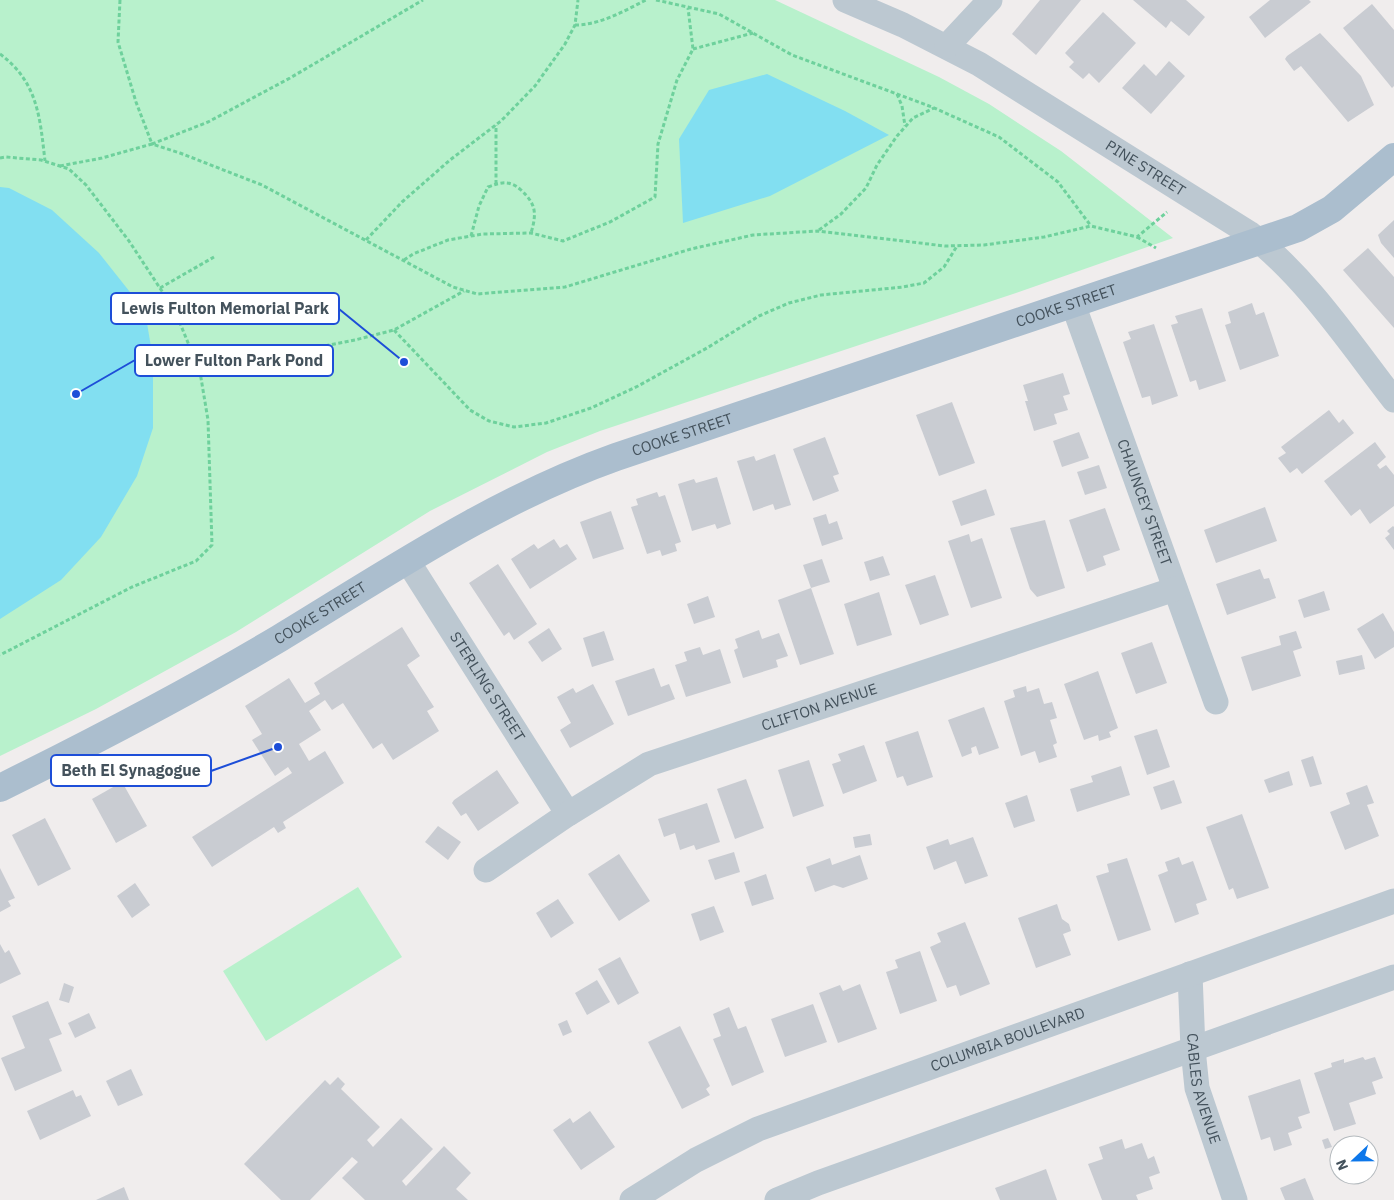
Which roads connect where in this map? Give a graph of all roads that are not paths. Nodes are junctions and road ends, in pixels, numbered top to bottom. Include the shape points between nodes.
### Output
1 (845, 0) edge
2 (990, 0) edge
3 (946, 46) junction
4 (1394, 157) edge
5 (1259, 241) junction
6 (1073, 304) junction
7 (1394, 400) edge
8 (407, 560) junction
9 (1175, 588) junction
10 (1216, 702) dead end
11 (0, 788) edge
12 (568, 814) junction
13 (486, 870) dead end
14 (1394, 902) edge
15 (1190, 974) junction
16 (1394, 977) edge
17 (1194, 1049) junction
18 (632, 1200) edge
19 (777, 1200) edge
20 (1235, 1200) edge

1 - 3 street, PINE STREET
2 - 3 street
3 - 5 street, PINE STREET via 1016,86
4 - 5 main road, COOKE STREET via 1326,213 1298,228
5 - 6 main road, COOKE STREET
5 - 7 street, PINE STREET via 1303,284
6 - 8 main road, COOKE STREET via 585,468 491,511
6 - 9 street, CHAUNCEY STREET
8 - 11 main road, COOKE STREET via 161,706
8 - 12 street, STERLING STREET
9 - 10 street, CHAUNCEY STREET
9 - 12 street, CLIFTON AVENUE via 649,764
12 - 13 street, CLIFTON AVENUE
14 - 15 street, COLUMBIA BOULEVARD
15 - 17 street, CABLES AVENUE
15 - 18 street, COLUMBIA BOULEVARD via 758,1129 696,1160
16 - 17 street
17 - 19 street
17 - 20 street, CABLES AVENUE via 1199,1096

